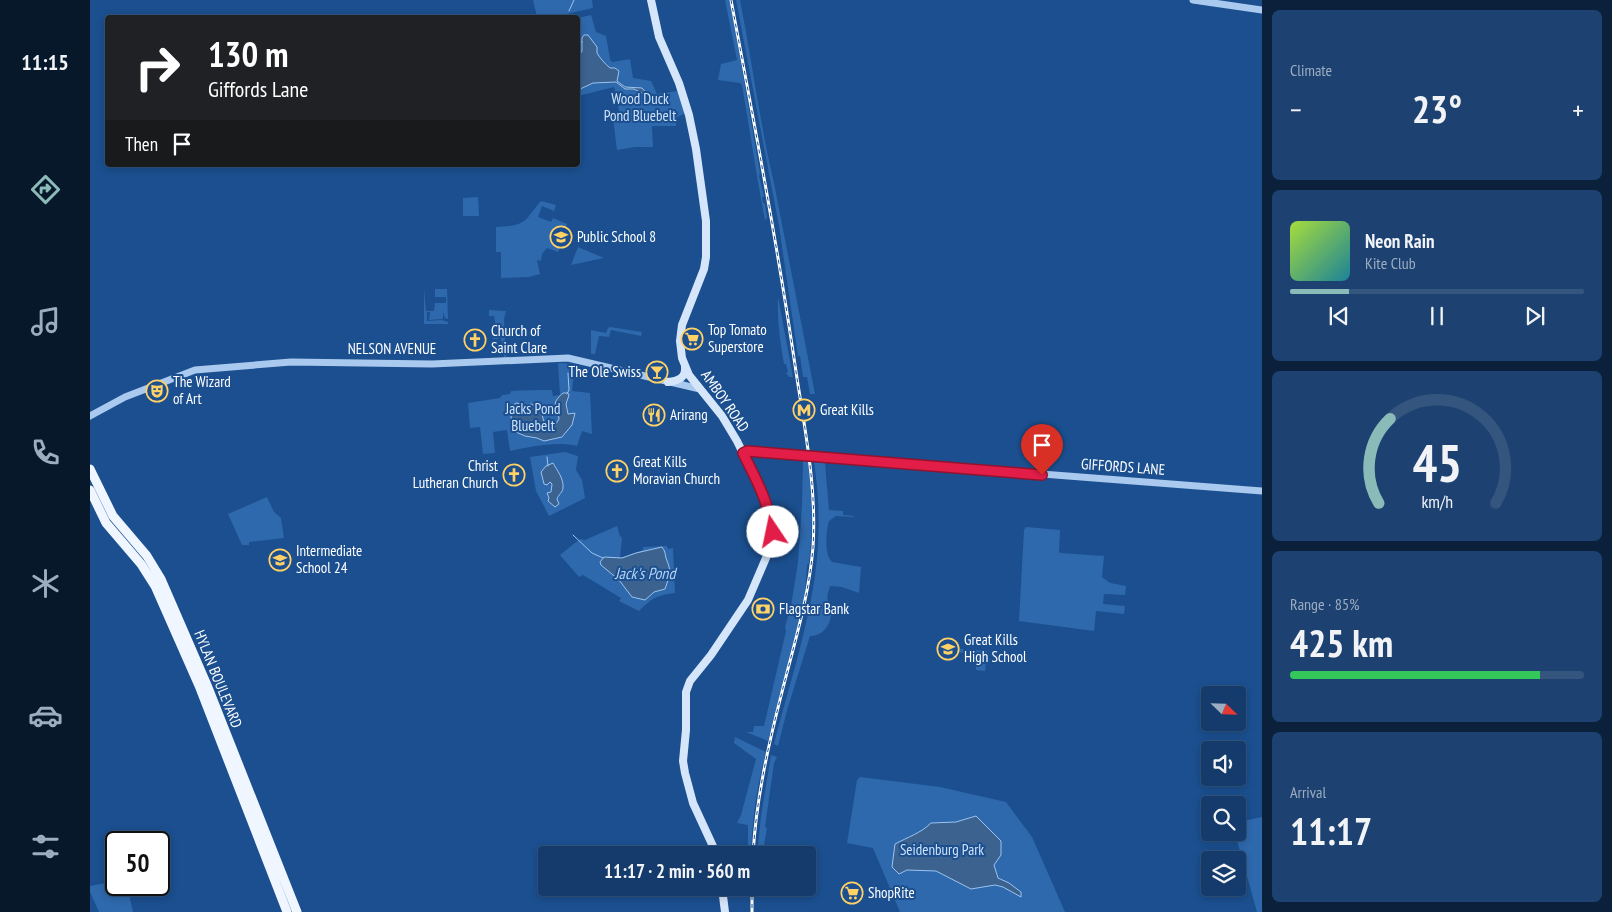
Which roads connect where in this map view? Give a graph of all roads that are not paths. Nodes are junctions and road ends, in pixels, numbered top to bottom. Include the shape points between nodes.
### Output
1 (652, 0) edge
2 (1192, 0) edge
3 (1262, 10) edge
4 (686, 367) junction
5 (668, 382) junction
6 (700, 389) junction
7 (90, 416) edge
8 (743, 453) junction
9 (90, 469) edge
10 (90, 490) edge
11 (1262, 491) edge
12 (713, 846) edge
13 (723, 896) edge
14 (287, 912) edge
15 (297, 912) edge
16 (725, 912) edge

1 - 4 main road, AMBOY ROAD via 659,37 679,82 689,115 706,221 704,268 680,334
2 - 3 street
4 - 5 main road via 682,378
4 - 6 main road, AMBOY ROAD
5 - 6 street, NELSON AVENUE
5 - 7 street, NELSON AVENUE via 568,358 433,364 248,364 189,371
6 - 8 main road, AMBOY ROAD via 722,416
8 - 11 street, GIFFORDS LANE, bridge via 751,451
8 - 12 main road, AMBOY ROAD via 768,507 772,544 748,600 690,681 686,692 685,773 693,803
9 - 15 main road, HYLAN BOULEVARD via 113,516 147,556 161,579 207,684
10 - 14 main road, HYLAN BOULEVARD via 106,523 141,564 154,586 200,688
13 - 16 main road

